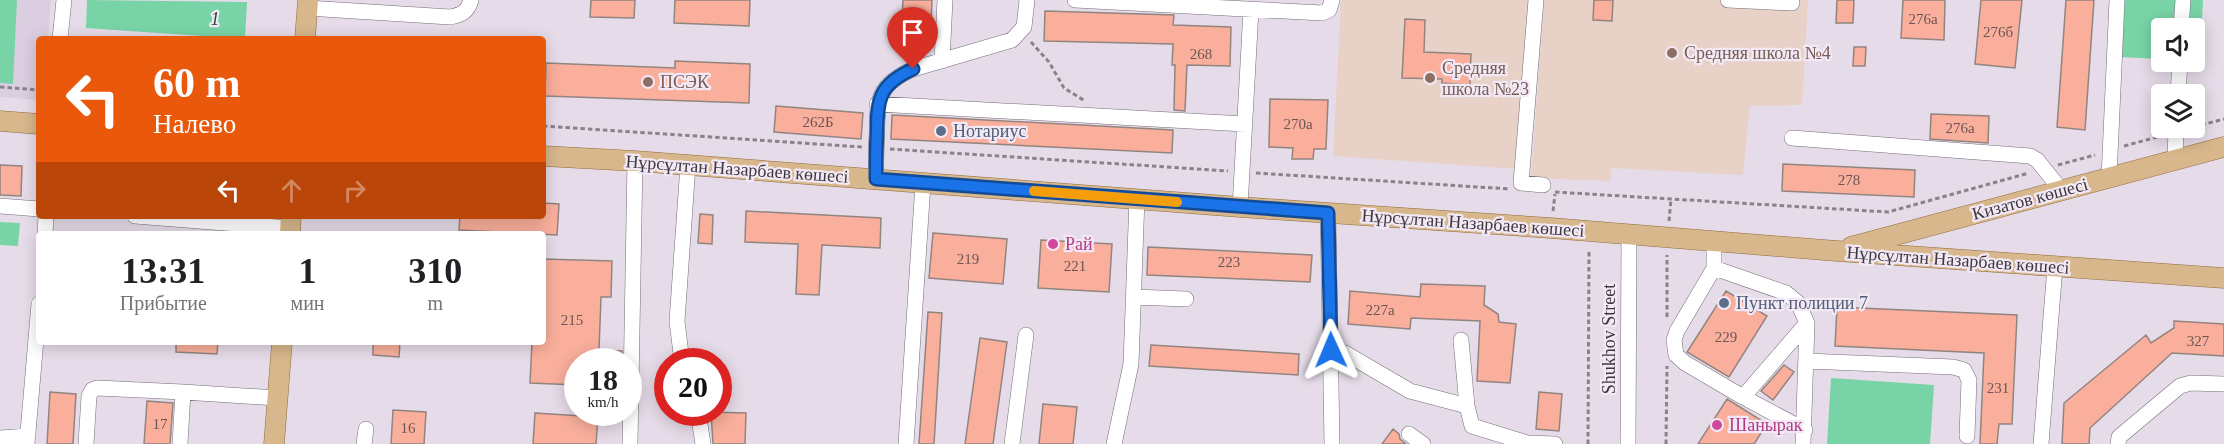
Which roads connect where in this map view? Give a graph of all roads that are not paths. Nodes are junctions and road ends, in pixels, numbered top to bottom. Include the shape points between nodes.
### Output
1 (64, 0) edge
2 (471, 0) edge
3 (945, 0) edge
4 (1027, 0) edge
5 (1075, 0) edge
6 (1332, 0) edge
7 (1536, 0) edge
8 (1728, 0) edge
9 (2117, 0) edge
10 (2182, 0) edge
11 (1792, 3) dead end
12 (308, 4) edge
13 (1251, 10) junction
14 (2181, 18) edge
15 (60, 36) edge
16 (305, 36) edge
17 (942, 61) junction
18 (877, 105) junction
19 (0, 121) edge
20 (36, 124) edge
21 (1245, 124) junction
22 (1792, 138) dead end
23 (2176, 138) edge
24 (2224, 147) edge
25 (546, 156) edge
26 (2175, 160) junction
27 (635, 161) junction
28 (688, 165) junction
29 (2109, 178) junction
30 (876, 179) junction
31 (923, 183) junction
32 (1546, 188) road end
33 (2062, 191) junction
34 (1137, 198) junction
35 (0, 206) edge
36 (1240, 207) junction
37 (36, 209) edge
38 (1328, 213) junction
39 (182, 219) edge
40 (290, 226) edge
41 (1629, 235) junction
42 (1714, 240) junction
43 (1837, 251) junction
44 (2055, 266) junction
45 (1714, 268) junction
46 (2224, 278) edge
47 (1134, 297) junction
48 (1186, 299) dead end
49 (1807, 323) junction
50 (1026, 336) dead end
51 (1461, 340) dead end
52 (36, 342) edge
53 (282, 345) edge
54 (680, 348) edge
55 (1331, 350) junction
56 (1806, 362) junction
57 (2224, 384) edge
58 (183, 393) junction
59 (1743, 397) junction
60 (278, 398) junction
61 (1467, 406) junction
62 (700, 426) edge
63 (1409, 434) dead end
64 (1967, 436) dead end
65 (1804, 437) edge
66 (0, 438) edge
67 (28, 440) edge
68 (1526, 443) edge
69 (86, 444) edge
70 (180, 444) edge
71 (274, 444) edge
72 (630, 444) edge
73 (703, 444) edge
74 (906, 444) edge
75 (1012, 444) edge
76 (1114, 444) edge
77 (1332, 444) edge
78 (1423, 444) edge
79 (1555, 444) edge
80 (1628, 444) edge
81 (2042, 444) edge
82 (2118, 444) edge

1 - 15 street
2 - 12 street via 463,14 450,18
3 - 17 street
4 - 17 street via 1024,27 1012,40
5 - 13 street
6 - 13 street via 1329,10 1322,13
7 - 32 street via 1521,183
8 - 11 street
9 - 29 street
10 - 14 street
12 - 16 main road
13 - 21 street
17 - 18 street via 900,75 884,90
18 - 21 street
18 - 30 street
19 - 20 main road
21 - 36 street
22 - 33 street via 2024,155 2037,160
23 - 26 street
24 - 26 main road, Кизатов көшесі
25 - 27 main road, Нұрсұлтан Назарбаев көшесі
26 - 29 main road, Кизатов көшесі
27 - 28 main road, Нұрсұлтан Назарбаев көшесі
27 - 72 street
28 - 30 main road, Нұрсұлтан Назарбаев көшесі
28 - 54 street via 677,321
29 - 33 main road, Кизатов көшесі
30 - 31 main road, Нұрсұлтан Назарбаев көшесі
31 - 34 main road, Нұрсұлтан Назарбаев көшесі
31 - 74 street
33 - 43 main road, Кизатов көшесі
34 - 36 main road, Нұрсұлтан Назарбаев көшесі
34 - 47 street
35 - 37 street
36 - 38 main road, Нұрсұлтан Назарбаев көшесі
38 - 41 main road, Нұрсұлтан Назарбаев көшесі
38 - 55 street
39 - 40 street
41 - 42 main road, Нұрсұлтан Назарбаев көшесі
41 - 80 street, Shukhov Street
42 - 43 main road, Нұрсұлтан Назарбаев көшесі
42 - 45 street
43 - 44 main road, Нұрсұлтан Назарбаев көшесі
44 - 46 main road, Нұрсұлтан Назарбаев көшесі
44 - 81 street
45 - 49 street via 1786,293 1798,303
45 - 59 street via 1677,331 1674,349 1685,363
47 - 48 street
47 - 76 street via 1131,364
49 - 56 street
49 - 59 street
50 - 75 street
51 - 61 street
52 - 67 street
53 - 60 main road
55 - 61 street via 1345,353 1410,391
55 - 77 street
56 - 64 street via 1964,370 1969,380
56 - 65 street
57 - 82 street via 2180,386 2119,437
58 - 60 street
58 - 69 street via 94,389 88,400
58 - 70 street
59 - 65 street
60 - 71 main road
61 - 68 street via 1475,428
62 - 73 street
63 - 78 street
66 - 67 street
68 - 79 street

